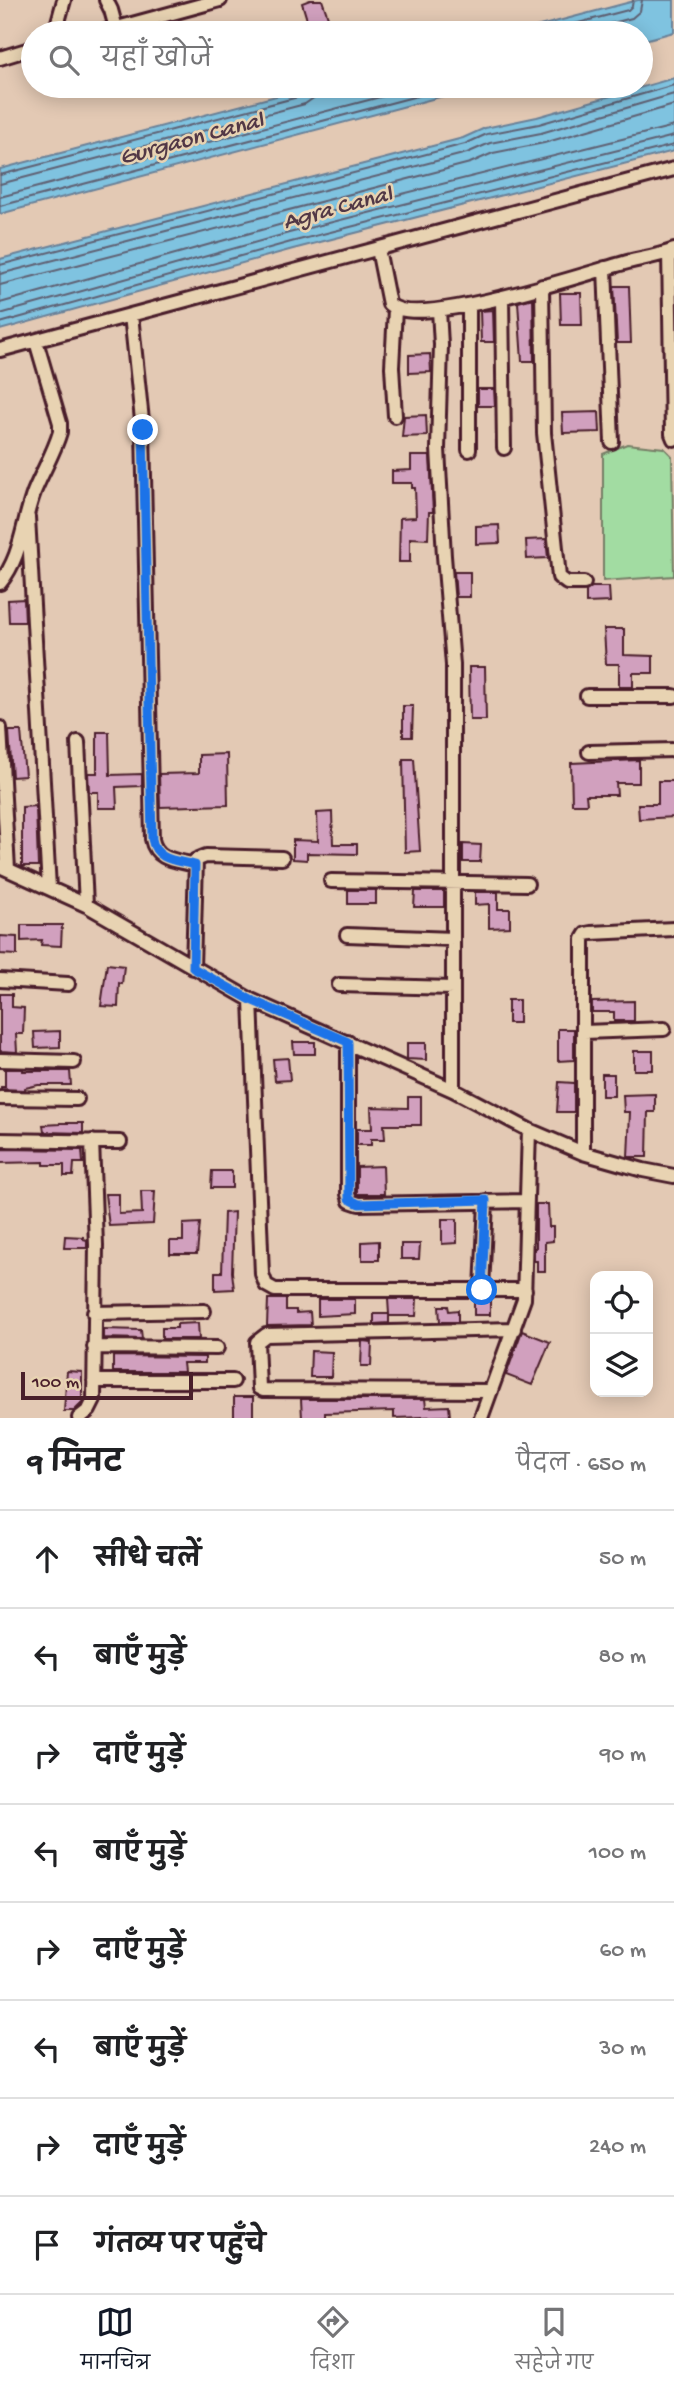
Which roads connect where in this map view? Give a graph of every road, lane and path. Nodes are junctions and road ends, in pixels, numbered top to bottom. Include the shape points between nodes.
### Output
1 (64, 0) edge
2 (106, 0) edge
3 (220, 0) edge
4 (58, 21) edge
5 (114, 21) edge
6 (142, 21) edge
7 (21, 52) edge
8 (0, 58) edge
9 (674, 169) edge
10 (378, 249) junction
11 (671, 251) edge
12 (605, 268) junction
13 (542, 286) junction
14 (502, 297) junction
15 (469, 305) junction
16 (395, 309) junction
17 (439, 310) junction
18 (131, 315) junction
19 (36, 341) junction
20 (0, 350) edge
21 (395, 416) dead end
22 (674, 439) edge
23 (612, 442) dead end
24 (504, 448) dead end
25 (469, 450) dead end
26 (28, 517) junction
27 (0, 583) edge
28 (584, 583) dead end
29 (587, 696) dead end
30 (674, 696) edge
31 (0, 728) edge
32 (78, 742) dead end
33 (674, 750) edge
34 (589, 752) dead end
35 (282, 858) dead end
36 (195, 865) junction
37 (4, 867) edge
38 (331, 881) dead end
39 (452, 884) junction
40 (527, 884) dead end
41 (49, 888) junction
42 (86, 905) junction
43 (674, 929) edge
44 (347, 935) dead end
45 (453, 939) junction
46 (193, 968) junction
47 (0, 980) edge
48 (68, 984) dead end
49 (339, 985) dead end
50 (453, 988) junction
51 (251, 1000) junction
52 (664, 1029) dead end
53 (584, 1032) junction
54 (348, 1042) junction
55 (0, 1060) edge
56 (74, 1062) dead end
57 (453, 1090) junction
58 (0, 1098) edge
59 (78, 1099) dead end
60 (529, 1130) junction
61 (0, 1140) edge
62 (92, 1141) junction
63 (120, 1142) dead end
64 (583, 1153) junction
65 (674, 1176) edge
66 (486, 1200) junction
67 (527, 1201) junction
68 (482, 1290) junction
69 (525, 1290) junction
70 (204, 1311) dead end
71 (94, 1313) junction
72 (514, 1329) junction
73 (94, 1347) junction
74 (217, 1348) dead end
75 (94, 1381) junction
76 (233, 1381) dead end
77 (491, 1391) junction
78 (79, 1418) edge
79 (481, 1418) edge

1 - 4 street
2 - 5 street
3 - 6 street
7 - 8 street
9 - 10 street
10 - 16 street via 387,299
10 - 18 street
11 - 12 street
11 - 22 street
12 - 13 street
12 - 23 street
13 - 14 street
13 - 28 street via 544,433 559,577 567,583
14 - 15 street
14 - 24 street
15 - 17 street
15 - 25 street
16 - 17 street
16 - 21 street
17 - 39 street via 438,449 453,665
18 - 19 street
18 - 36 street via 143,430 152,839 162,857
19 - 20 street
19 - 26 street via 60,432
26 - 27 street via 15,559
26 - 41 street
29 - 30 street
31 - 37 street
32 - 42 street
33 - 34 street
35 - 36 street via 206,856
36 - 46 street
37 - 41 street
38 - 39 street
39 - 40 street
39 - 45 street
41 - 42 street
42 - 46 street
43 - 53 street via 584,936
44 - 45 street
45 - 50 street
46 - 51 street
47 - 48 street
49 - 50 street
50 - 57 street
51 - 54 street
51 - 68 street via 265,1285 275,1290
52 - 53 street
53 - 64 street
54 - 57 street
54 - 66 street via 350,1201
55 - 56 street
57 - 60 street
58 - 59 street
60 - 64 street
60 - 67 street
61 - 62 street
62 - 63 street
62 - 71 street
64 - 65 street
66 - 67 street
66 - 68 street
67 - 69 street
68 - 69 street
69 - 72 street
70 - 71 street
71 - 73 street
72 - 77 street
72 - 77 street via 266,1335 257,1342 257,1381 263,1390
73 - 74 street
73 - 75 street
75 - 76 street
75 - 78 street via 92,1406
77 - 79 street

